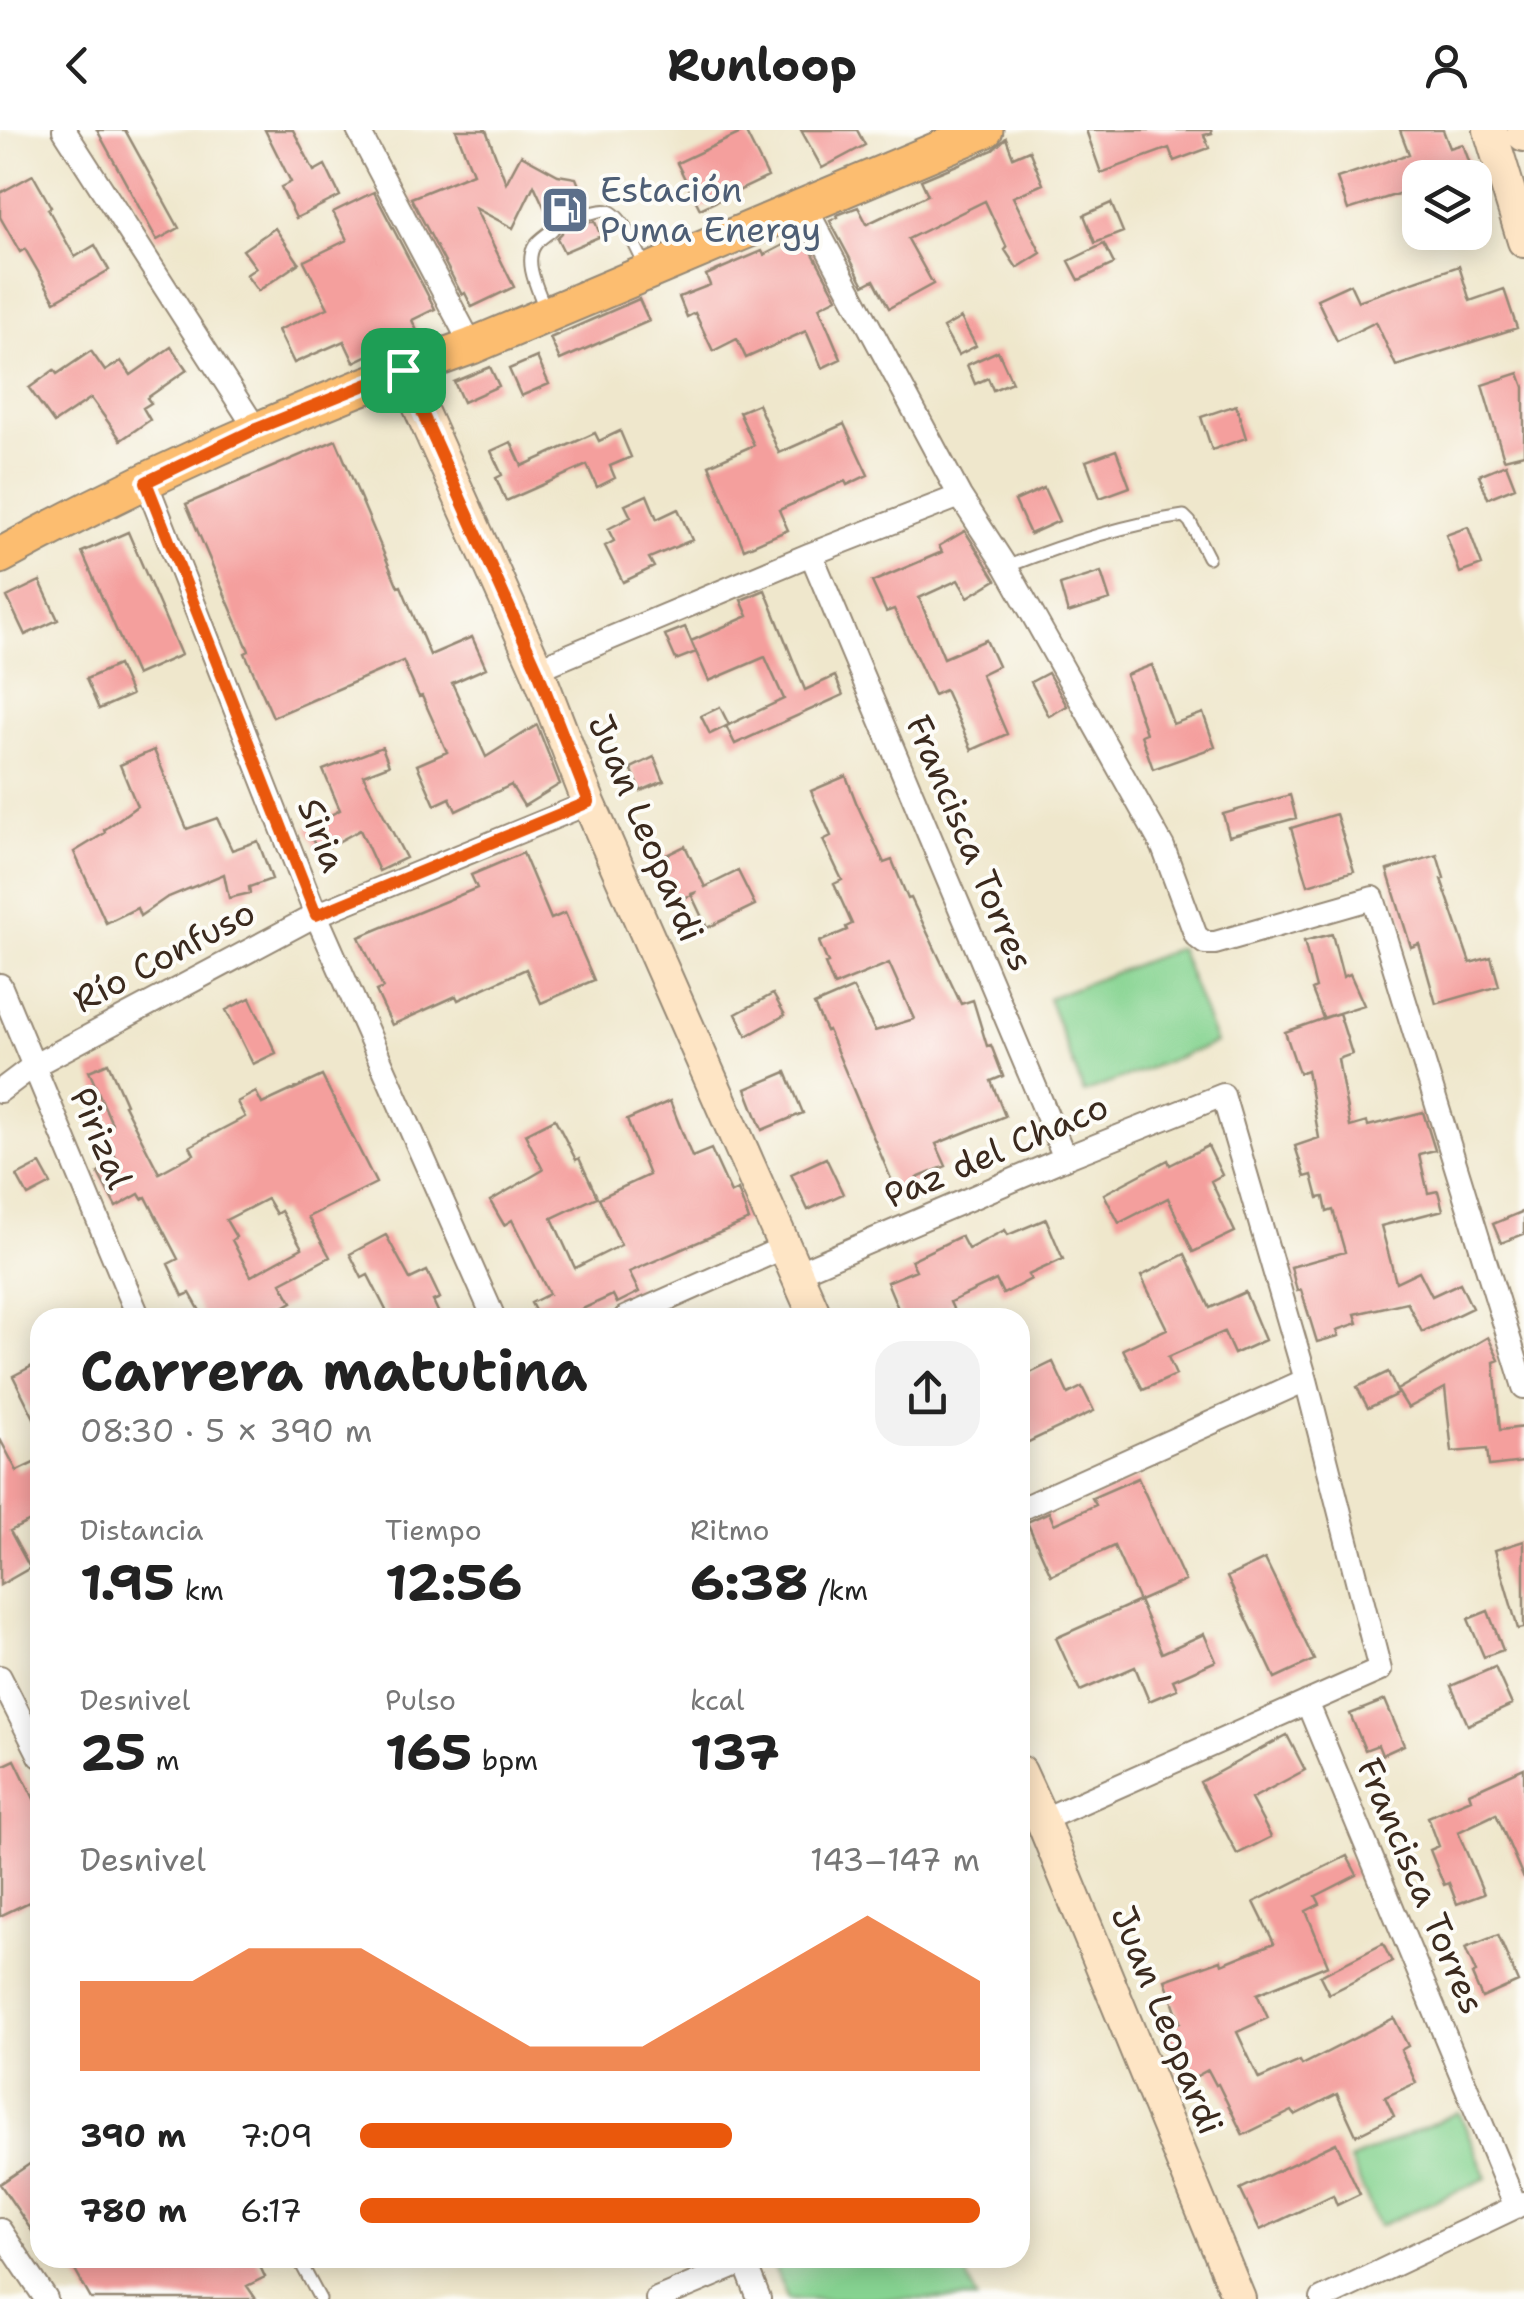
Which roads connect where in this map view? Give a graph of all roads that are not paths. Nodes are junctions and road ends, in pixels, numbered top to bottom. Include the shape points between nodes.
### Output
1 (64, 130) edge
2 (358, 130) edge
3 (985, 130) edge
4 (1490, 130) edge
5 (804, 204) junction
6 (591, 212) dead end
7 (554, 229) dead end
8 (1524, 240) edge
9 (648, 271) junction
10 (547, 314) junction
11 (472, 346) junction
12 (403, 370) junction
13 (256, 429) junction
14 (146, 482) junction
15 (960, 496) junction
16 (811, 554) junction
17 (0, 555) edge
18 (1208, 556) dead end
19 (1006, 567) junction
20 (537, 669) junction
21 (589, 802) junction
22 (316, 915) junction
23 (0, 986) edge
24 (33, 1066) junction
25 (0, 1091) edge
26 (1065, 1158) junction
27 (791, 1260) junction
28 (135, 1308) edge
29 (490, 1308) edge
30 (653, 1308) edge
31 (812, 1308) edge
32 (1306, 1380) junction
33 (1524, 1388) edge
34 (1030, 1504) edge
35 (0, 1677) edge
36 (1307, 1702) junction
37 (30, 1736) edge
38 (1030, 1794) edge
39 (1042, 1820) junction
40 (1520, 2205) edge
41 (0, 2230) edge
42 (303, 2268) edge
43 (726, 2268) edge
44 (747, 2268) edge
45 (46, 2299) edge
46 (320, 2299) edge
47 (657, 2299) edge
48 (759, 2299) edge
49 (1239, 2299) edge
50 (1322, 2299) edge

1 - 13 street
2 - 11 street
3 - 5 main road
4 - 8 main road
5 - 9 main road
5 - 15 street
6 - 9 lane via 614,214
7 - 10 lane via 531,257
9 - 10 main road
10 - 11 main road
11 - 12 main road
12 - 13 main road
12 - 20 main road, Juan Leopardi
13 - 14 main road
14 - 17 main road
14 - 22 street, Siria
15 - 16 street
15 - 19 street
16 - 20 street
16 - 26 street, Francisca Torres
18 - 19 lane via 1184,516 1113,530
19 - 33 street via 1164,847 1200,940 1215,943 1373,898
20 - 21 main road, Juan Leopardi
21 - 22 street, Río Confuso
21 - 27 main road, Juan Leopardi
22 - 24 street, Río Confuso
22 - 29 street, Siria
23 - 24 street, Pirizal
24 - 25 street, Río Confuso
24 - 28 street, Pirizal
26 - 27 street, Paz del Chaco
26 - 32 street, Paz del Chaco via 1223,1094
27 - 30 street, Paz del Chaco
27 - 31 main road, Juan Leopardi
32 - 34 street
32 - 36 street via 1380,1670
35 - 37 street
36 - 39 street
36 - 40 street, Francisca Torres
38 - 39 main road, Juan Leopardi
39 - 49 main road, Juan Leopardi
40 - 50 street
41 - 45 street
42 - 46 lane
43 - 47 street
44 - 48 street

